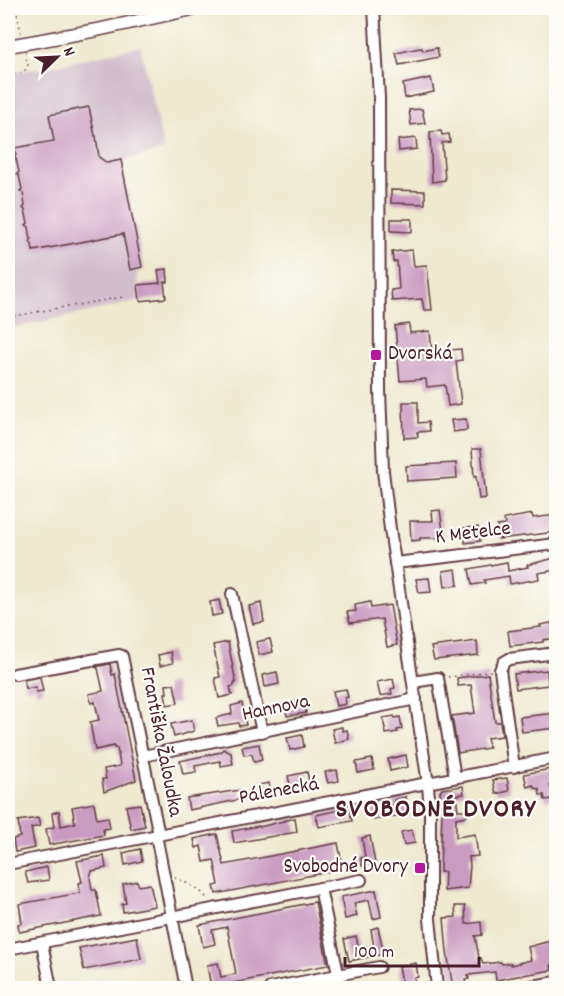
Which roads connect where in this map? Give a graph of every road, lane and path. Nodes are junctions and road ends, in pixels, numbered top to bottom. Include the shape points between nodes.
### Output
1 (16, 8) edge
2 (197, 8) edge
3 (374, 8) edge
4 (17, 45) edge
5 (8, 75) edge
6 (123, 297) dead end
7 (8, 317) edge
8 (556, 544) edge
9 (395, 563) junction
10 (232, 594) dead end
11 (556, 653) edge
12 (500, 670) junction
13 (15, 674) dead end
14 (438, 678) junction
15 (413, 682) junction
16 (416, 699) junction
17 (262, 732) junction
18 (143, 756) junction
19 (556, 758) edge
20 (514, 767) junction
21 (455, 777) junction
22 (428, 784) junction
23 (157, 835) junction
24 (8, 864) edge
25 (164, 874) junction
26 (362, 880) dead end
27 (320, 888) junction
28 (212, 910) junction
29 (172, 918) junction
30 (42, 943) junction
31 (8, 949) edge
32 (379, 967) dead end
33 (339, 975) junction
34 (556, 982) edge
35 (51, 988) edge
36 (186, 988) edge
37 (270, 988) edge
38 (341, 988) edge
39 (437, 988) edge
40 (520, 988) edge

1 - 4 path via 21,30
2 - 4 main road, bridge
3 - 9 street via 379,98 381,436
4 - 5 path via 28,66 23,74
6 - 7 path
8 - 9 street, K Metelce
9 - 15 street
10 - 17 street
11 - 12 street via 509,659
12 - 14 path
12 - 20 street
13 - 18 street, Františka Žaloudka via 119,655 123,658
14 - 15 street
14 - 21 street
15 - 16 street
16 - 17 street, Hannova
16 - 22 street
17 - 18 street, Hannova
18 - 23 street, Františka Žaloudka
19 - 20 street, Pálenecká
20 - 21 street, Pálenecká
21 - 22 street, Pálenecká
22 - 23 street, Pálenecká
22 - 39 street via 430,919
23 - 24 street, Pálenecká
23 - 25 street, Františka Žaloudka
25 - 28 path via 198,889
25 - 29 street, Františka Žaloudka
26 - 27 street
27 - 28 street
27 - 33 street
28 - 29 street
29 - 30 street
29 - 36 street, Františka Žaloudka
30 - 31 street
30 - 35 street
32 - 33 street
33 - 37 street
33 - 38 street
34 - 40 street

